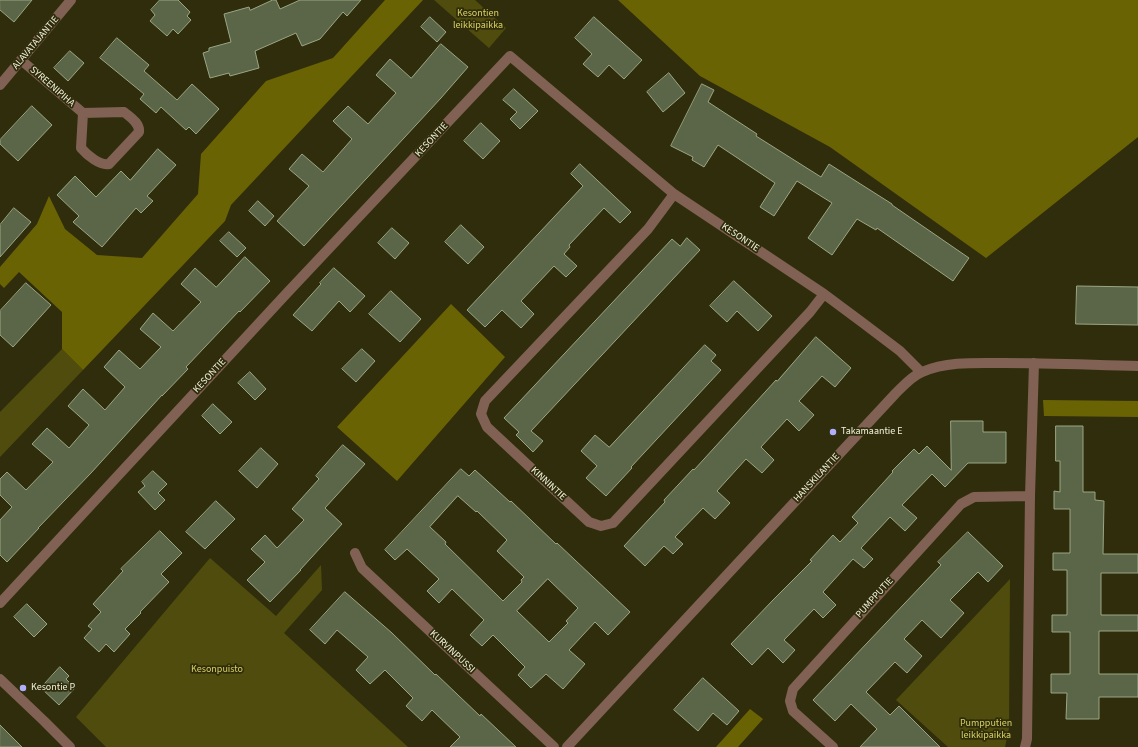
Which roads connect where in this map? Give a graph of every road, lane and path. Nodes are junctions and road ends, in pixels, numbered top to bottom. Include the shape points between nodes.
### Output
1 (71, 0) edge
2 (22, 60) junction
3 (0, 85) edge
4 (83, 113) junction
5 (674, 194) junction
6 (824, 294) junction
7 (1034, 363) junction
8 (1138, 366) edge
9 (921, 372) junction
10 (1030, 496) junction
11 (355, 553) dead end
12 (0, 603) edge
13 (0, 679) edge
14 (570, 746) edge
15 (70, 747) edge
16 (554, 747) edge
17 (833, 747) edge
18 (1025, 747) edge

1 - 2 street, ALAVATAJANTIE
2 - 3 street, ALAVATAJANTIE
2 - 4 street, SYREENIPIHA
4 - 4 street, SYREENIPIHA via 124,112 140,129 109,164 100,164 81,148
5 - 6 street, KESONTIE
5 - 6 street, KINNINTIE via 648,229 486,401 481,414 487,427 589,522 602,526 613,523
5 - 12 street, KESONTIE via 510,56
6 - 9 street, KESONTIE via 900,351
7 - 8 street, HANSKILANTIE
7 - 9 street, HANSKILANTIE via 951,364
7 - 10 street
9 - 14 street, HANSKILANTIE via 896,392
10 - 17 street, PUMPPUTIE via 974,497 960,504 793,689 790,701 793,711
10 - 18 street
11 - 16 street, KURVINPUSSI via 362,568
13 - 15 street

